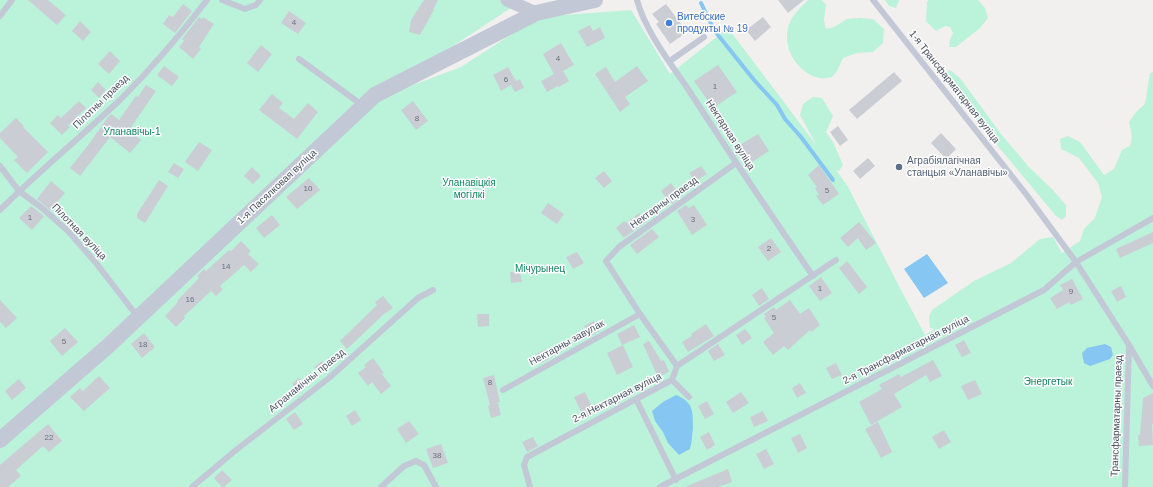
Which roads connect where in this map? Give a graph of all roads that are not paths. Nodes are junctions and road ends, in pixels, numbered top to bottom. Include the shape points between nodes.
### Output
1 (12, 0) edge
2 (207, 0) edge
3 (222, 0) edge
4 (260, 0) edge
5 (508, 0) edge
6 (595, 0) edge
7 (638, 0) edge
8 (874, 0) edge
9 (536, 13) junction
10 (0, 16) edge
11 (704, 37) dead end
12 (299, 59) dead end
13 (670, 61) junction
14 (363, 106) junction
15 (736, 163) junction
16 (0, 166) edge
17 (19, 191) junction
18 (0, 210) edge
19 (1153, 218) edge
20 (836, 260) dead end
21 (1076, 262) junction
22 (813, 276) junction
23 (433, 290) dead end
24 (640, 314) junction
25 (138, 318) junction
26 (1129, 345) junction
27 (677, 366) junction
28 (672, 380) junction
29 (1153, 386) edge
30 (503, 390) dead end
31 (689, 397) dead end
32 (636, 399) junction
33 (0, 440) edge
34 (676, 480) junction
35 (192, 487) edge
36 (381, 487) edge
37 (436, 487) edge
38 (530, 487) edge
39 (660, 487) edge
40 (1125, 487) edge

1 - 10 lane
2 - 17 lane, Пілотны праезд via 184,30 122,97
3 - 4 lane via 245,9 256,5
5 - 9 street
6 - 9 street, 1-я Пасялковая вуліца
7 - 13 lane, Нектарная вуліца via 641,12
8 - 21 lane, 1-я Трансфарматарная вуліца
9 - 14 street, 1-я Пасялковая вуліца via 375,95
11 - 13 lane
12 - 14 lane
13 - 15 lane, Нектарная вуліца
14 - 25 street, 1-я Пасялковая вуліца
15 - 22 lane, Нектарная вуліца
15 - 24 lane, Нектарны праезд via 619,247 606,262
16 - 17 lane, Пілотная вуліца
17 - 18 lane, Пілотны праезд
17 - 25 lane, Пілотная вуліца via 68,231
19 - 21 lane, 2-я Трансфарматарная вуліца
20 - 22 lane
21 - 26 lane, 1-я Трансфарматарная вуліца
21 - 34 lane, 2-я Трансфарматарная вуліца via 1044,290
22 - 27 lane
23 - 35 lane, Агранамічны праезд via 418,298 329,378
24 - 27 lane
24 - 30 lane, Нектарны завулак
25 - 33 street, 1-я Пасялковая вуліца
26 - 29 lane, 1-я Трансфарматарная вуліца
26 - 40 lane, Трансфарматарны праезд
27 - 28 lane, 2-я Нектарная вуліца
28 - 31 lane
28 - 32 lane, 2-я Нектарная вуліца
32 - 34 lane
32 - 38 lane, 2-я Нектарная вуліца via 527,457 524,465
34 - 39 lane, 2-я Трансфарматарная вуліца
36 - 37 lane via 404,466 416,461 424,465

